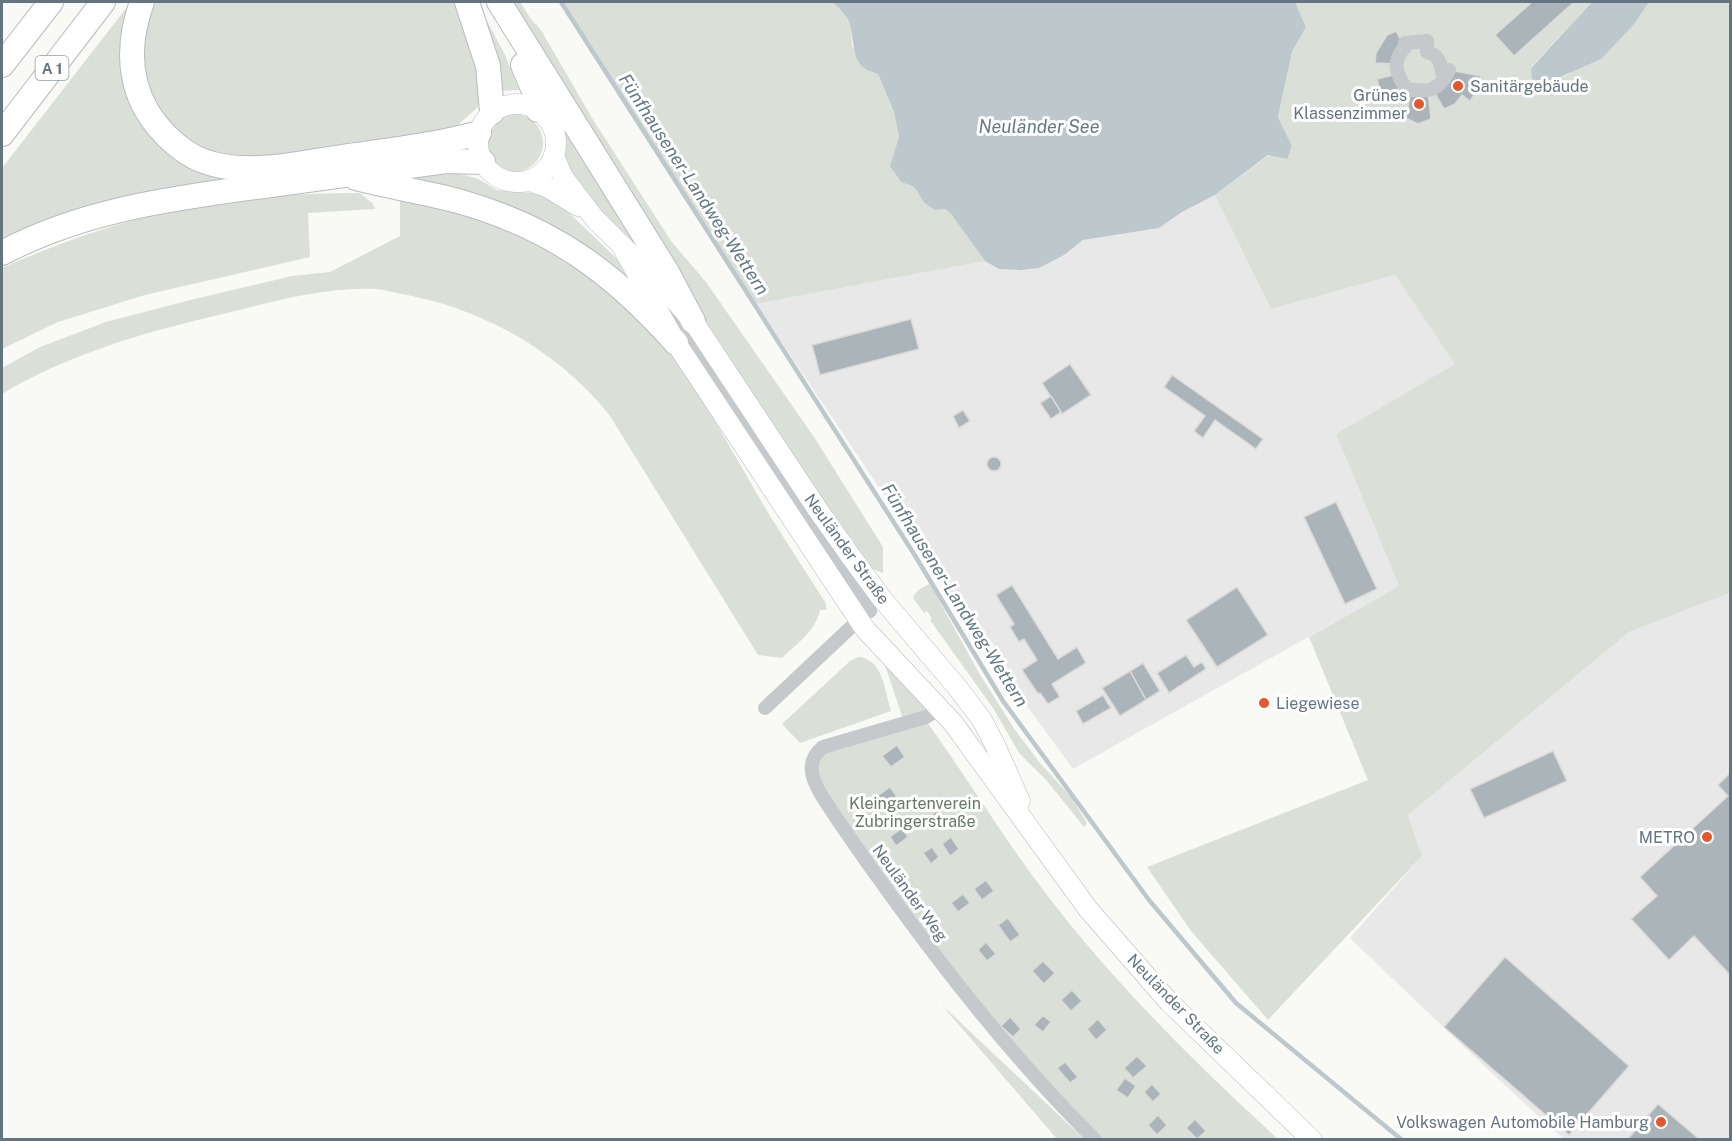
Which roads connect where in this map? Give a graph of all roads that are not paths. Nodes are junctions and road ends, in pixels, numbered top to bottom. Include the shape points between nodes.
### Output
1 (51, 2) edge
2 (103, 2) edge
3 (142, 2) edge
4 (467, 2) edge
5 (487, 2) edge
6 (499, 2) edge
7 (2, 65) edge
8 (1407, 89) joint
9 (538, 110) junction
10 (492, 112) junction
11 (479, 133) junction
12 (2, 134) edge
13 (554, 156) junction
14 (483, 162) junction
15 (345, 175) junction
16 (528, 180) junction
17 (595, 219) junction
18 (624, 250) junction
19 (2, 253) edge
20 (693, 321) junction
21 (676, 343) junction
22 (871, 610) junction
23 (765, 708) dead end
24 (939, 708) junction
25 (1051, 859) junction
26 (1095, 1140) edge
27 (1312, 1140) edge

1 - 7 highway, A 1
2 - 12 highway, A 1
3 - 11 highway via 132,43 132,72 139,97 154,123 180,148 211,164 259,168 438,144
4 - 10 highway via 488,66
5 - 9 highway via 522,63
6 - 20 highway via 667,272
8 - 8 street via 1433,90 1443,83 1449,70 1442,72 1435,54 1427,52 1427,41 1405,43 1399,54 1397,74
9 - 10 main road via 515,104
9 - 13 main road, Neuländer Straße via 554,130
10 - 11 main road
11 - 14 main road via 478,148
13 - 16 main road via 544,171
13 - 17 main road, Neuländer Straße via 563,177
14 - 15 highway via 446,161
14 - 16 main road, Neuländer Straße via 502,179
15 - 19 highway via 134,206 68,224
15 - 21 highway via 464,203 547,235 601,270
16 - 17 main road, Neuländer Straße via 556,192
17 - 18 main road, Neuländer Straße
18 - 20 main road, Neuländer Straße
18 - 21 main road, Neuländer Straße
18 - 22 street via 674,314
20 - 22 main road, Neuländer Straße via 818,510
21 - 22 main road, Neuländer Straße
22 - 23 street
22 - 24 main road, Neuländer Straße via 877,643
22 - 25 main road, Neuländer Straße via 957,687 981,720 1029,822
24 - 25 main road, Neuländer Straße
24 - 26 street, Neuländer Weg via 926,717 823,747 812,761 813,779 936,958 1033,1076
25 - 27 main road, Neuländer Straße via 1169,1002

